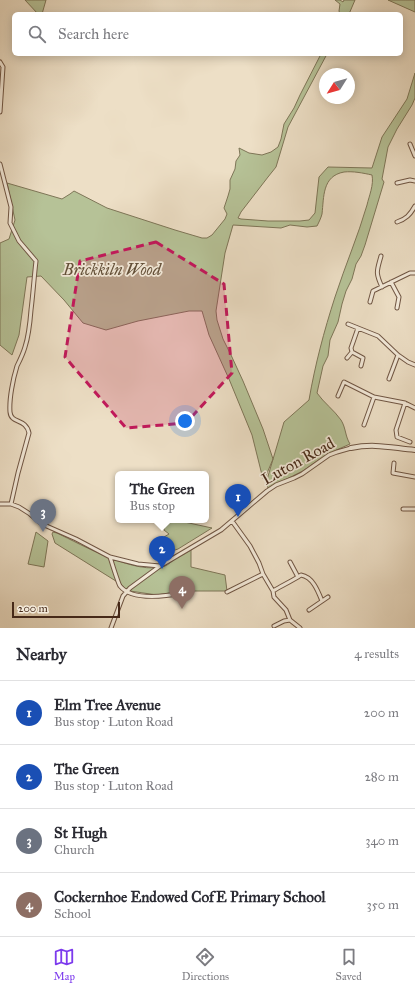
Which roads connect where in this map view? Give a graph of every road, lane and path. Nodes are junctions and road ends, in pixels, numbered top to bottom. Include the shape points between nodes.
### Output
1 (0, 62) edge
2 (0, 112) edge
3 (410, 144) dead end
4 (415, 156) edge
5 (0, 164) edge
6 (415, 181) edge
7 (397, 183) dead end
8 (415, 206) edge
9 (410, 214) junction
10 (415, 218) edge
11 (397, 222) dead end
12 (381, 256) dead end
13 (415, 272) edge
14 (391, 282) junction
15 (382, 287) junction
16 (370, 302) dead end
17 (397, 308) dead end
18 (348, 324) dead end
19 (358, 328) junction
20 (352, 352) junction
21 (398, 355) junction
22 (347, 358) dead end
23 (415, 365) edge
24 (361, 366) dead end
25 (389, 379) dead end
26 (338, 396) dead end
27 (374, 397) junction
28 (405, 403) junction
29 (415, 408) edge
30 (364, 425) dead end
31 (410, 442) dead end
32 (351, 448) joint
33 (415, 450) edge
34 (394, 463) dead end
35 (415, 477) edge
36 (0, 504) edge
37 (11, 504) junction
38 (403, 509) dead end
39 (415, 509) edge
40 (232, 521) junction
41 (110, 557) junction
42 (290, 562) dead end
43 (160, 566) junction
44 (262, 574) junction
45 (298, 577) junction
46 (273, 591) junction
47 (126, 592) junction
48 (227, 592) dead end
49 (183, 593) dead end
50 (328, 597) dead end
51 (322, 601) junction
52 (309, 610) dead end
53 (290, 620) junction
54 (274, 626) dead end
55 (111, 628) edge
56 (300, 628) edge

1 - 2 street
3 - 4 street
5 - 37 street via 11,207 10,222 19,241 36,262 29,332 16,370 11,396 10,415 26,425 29,433
6 - 7 street
8 - 9 street
9 - 10 street
9 - 11 street
12 - 15 street via 377,277
13 - 14 street
14 - 15 street
14 - 17 street via 399,298
15 - 16 street via 373,291
18 - 19 street
19 - 20 street
19 - 21 street via 378,336
20 - 22 street
20 - 24 street via 363,358
21 - 23 street
21 - 25 street
26 - 27 street via 344,382
27 - 28 street
27 - 30 street
28 - 29 street
28 - 31 street via 396,430 397,437
32 - 33 street via 375,445
32 - 40 street, Luton Road via 329,455 302,474 267,491
34 - 35 street via 393,473
36 - 37 street
37 - 41 street via 25,510 42,524
38 - 39 street
40 - 43 street, Luton Road via 222,530
40 - 44 street via 250,546
41 - 43 street
41 - 47 street via 119,586
42 - 45 street
43 - 47 street, Luton Road
44 - 46 street
44 - 48 street
45 - 46 street
45 - 51 street via 306,576 313,582
46 - 53 street via 274,597 286,610
47 - 49 street via 157,597
47 - 55 street
50 - 51 street
51 - 52 street
53 - 54 street
53 - 56 street

